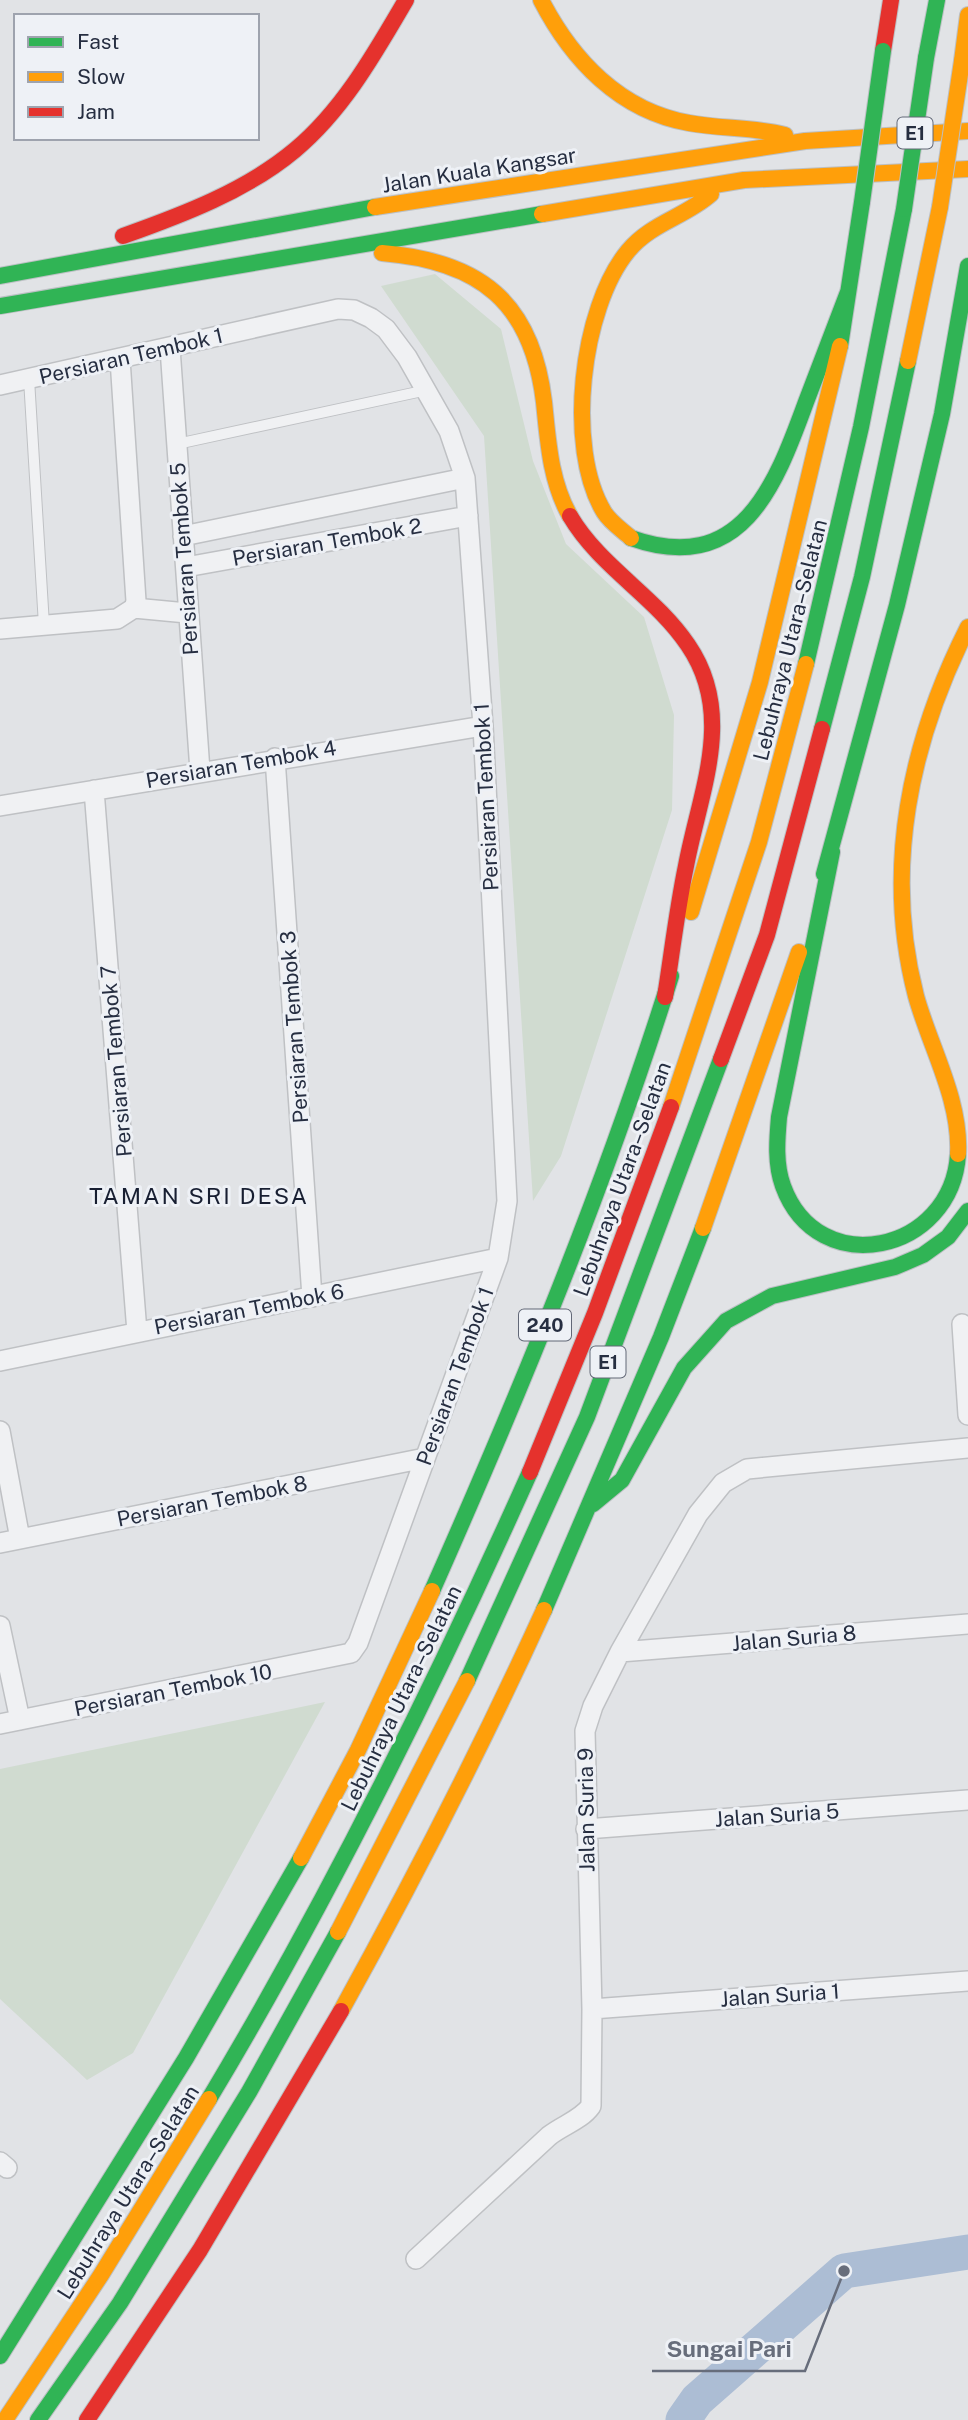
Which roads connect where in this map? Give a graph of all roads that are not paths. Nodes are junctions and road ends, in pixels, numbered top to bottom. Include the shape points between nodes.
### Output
1 (406, 0) edge
2 (541, 0) edge
3 (891, 0) edge
4 (937, 0) edge
5 (968, 15) edge
6 (968, 131) edge
7 (805, 141) junction
8 (968, 169) edge
9 (721, 184) junction
10 (317, 252) junction
11 (85, 260) junction
12 (968, 265) edge
13 (0, 276) edge
14 (848, 292) junction
15 (1, 306) edge
16 (170, 348) junction
17 (120, 359) junction
18 (29, 379) junction
19 (0, 385) edge
20 (427, 390) junction
21 (177, 444) junction
22 (465, 478) junction
23 (468, 516) junction
24 (183, 536) junction
25 (186, 567) junction
26 (134, 608) junction
27 (187, 613) junction
28 (44, 625) junction
29 (968, 626) edge
30 (0, 629) edge
31 (483, 726) junction
32 (275, 758) junction
33 (200, 771) junction
34 (94, 790) junction
35 (0, 806) edge
36 (832, 852) junction
37 (665, 997) junction
38 (968, 1211) edge
39 (498, 1258) junction
40 (312, 1297) junction
41 (961, 1324) dead end
42 (137, 1332) junction
43 (0, 1361) edge
44 (968, 1415) edge
45 (0, 1431) edge
46 (968, 1448) edge
47 (425, 1458) junction
48 (593, 1504) junction
49 (20, 1539) junction
50 (0, 1543) edge
51 (968, 1624) edge
52 (0, 1626) edge
53 (620, 1652) junction
54 (346, 1656) joint
55 (20, 1720) junction
56 (0, 1724) edge
57 (968, 1800) edge
58 (586, 1829) junction
59 (968, 1981) edge
60 (592, 2009) junction
61 (416, 2259) dead end
62 (0, 2356) edge
63 (5, 2420) edge
64 (38, 2420) edge
65 (88, 2420) edge

1 - 11 main road via 343,97 293,151 225,193 116,239
2 - 7 main road via 586,68 630,101 677,120 760,128
3 - 14 main road, 240, bridge
4 - 63 main road, Lebuhraya Utara–Selatan / E1, bridge via 904,209 839,534 773,793 662,1140 561,1401 497,1550 390,1772 212,2097
5 - 64 main road, E1, bridge via 940,207 862,577 767,935 587,1418 454,1709 366,1883 120,2303
6 - 7 main road, Jalan Kuala Kangsar
7 - 11 main road, Jalan Kuala Kangsar via 305,218
8 - 9 main road
9 - 10 main road
9 - 14 main road via 703,202 657,225 637,242 614,271 599,311 588,360 584,457 595,498 617,527 639,541 682,549 722,538 754,510 784,463
10 - 15 main road
10 - 37 main road via 402,254 450,263 505,299 520,317 534,353 551,461 566,510 590,542 682,635 704,670 711,696 713,746 690,846
11 - 13 main road, Jalan Kuala Kangsar
12 - 36 main road via 942,414
14 - 37 main road, 240 via 843,332 760,682
16 - 17 street, Persiaran Tembok 1
16 - 20 street, Persiaran Tembok 1 via 319,312 354,310 386,329
16 - 21 street, Persiaran Tembok 5
17 - 18 street, Persiaran Tembok 1
17 - 26 street
18 - 19 street, Persiaran Tembok 1
18 - 28 lane
20 - 21 lane
20 - 22 street, Persiaran Tembok 1 via 449,431
21 - 24 street, Persiaran Tembok 5
22 - 23 street, Persiaran Tembok 1
22 - 24 street
23 - 25 street, Persiaran Tembok 2
23 - 31 street, Persiaran Tembok 1
24 - 25 street, Persiaran Tembok 5
25 - 27 street, Persiaran Tembok 5
26 - 27 street
26 - 28 street via 117,619
27 - 33 street, Persiaran Tembok 5
28 - 30 street
29 - 36 main road via 937,687 917,749 905,818 902,880 904,936 915,994 958,1131 958,1160 952,1187 938,1211 917,1230 892,1242 864,1245 835,1240 792,1206 779,1179 779,1117
31 - 32 street, Persiaran Tembok 4
31 - 39 street, Persiaran Tembok 1 via 507,1201
32 - 33 street, Persiaran Tembok 4
32 - 40 street, Persiaran Tembok 3
33 - 34 street, Persiaran Tembok 4
34 - 35 street, Persiaran Tembok 4
34 - 42 street, Persiaran Tembok 7
36 - 48 main road via 726,1166 654,1360
37 - 62 main road, 240 via 558,1295 437,1581 357,1751 204,2029
38 - 48 main road via 943,1241 910,1262 781,1291 729,1320 697,1348 621,1480
39 - 40 street, Persiaran Tembok 6
39 - 47 street, Persiaran Tembok 1
40 - 42 street, Persiaran Tembok 6
41 - 44 street
42 - 43 street, Persiaran Tembok 6
45 - 49 street
46 - 53 street, Jalan Suria 9 via 747,1469 733,1475 698,1514
47 - 49 street, Persiaran Tembok 8
47 - 54 street, Persiaran Tembok 1 via 358,1643
48 - 65 main road via 443,1820 310,2067 207,2240
49 - 50 street, Persiaran Tembok 8
51 - 53 street, Jalan Suria 8
52 - 55 street
53 - 58 street, Jalan Suria 9 via 585,1731
54 - 55 street, Persiaran Tembok 10
55 - 56 street, Persiaran Tembok 10
57 - 58 street, Jalan Suria 5
58 - 60 street, Jalan Suria 9
59 - 60 street, Jalan Suria 1
60 - 61 street, Jalan Suria 9 via 593,2098 585,2114 549,2136

